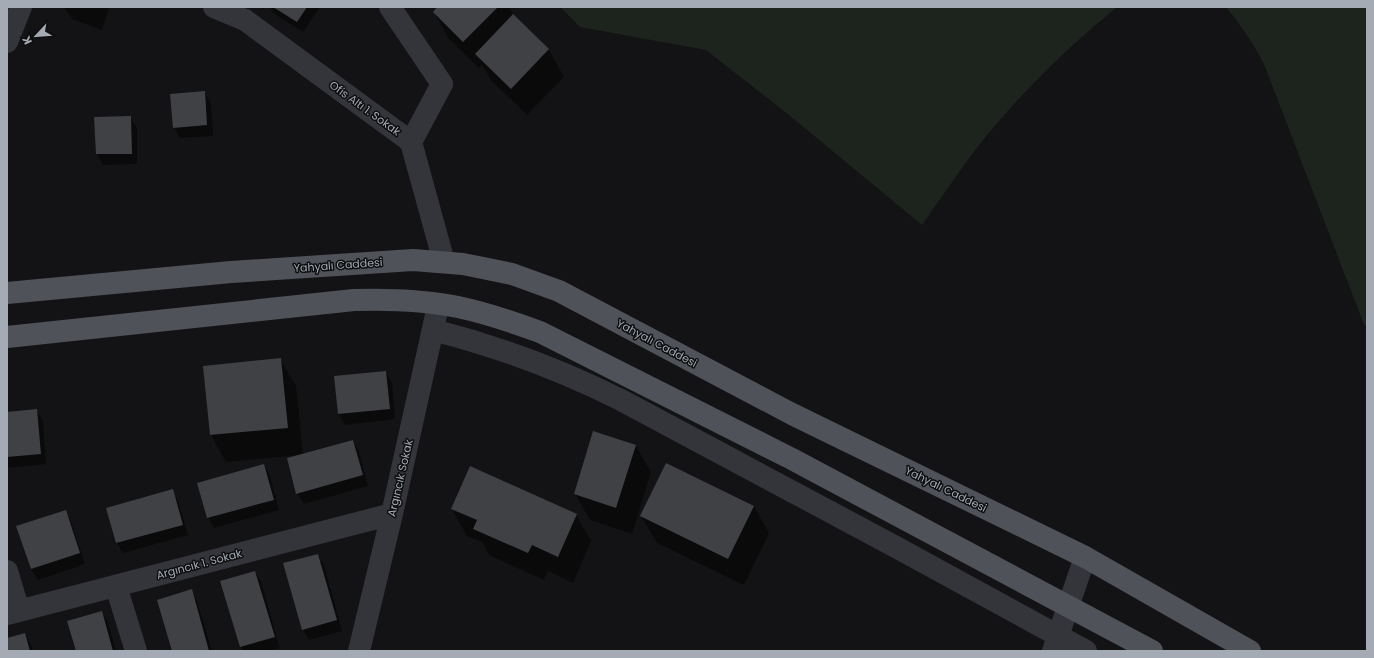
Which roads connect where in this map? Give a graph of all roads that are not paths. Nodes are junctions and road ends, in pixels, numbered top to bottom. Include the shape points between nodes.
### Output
1 (22, 7) edge
2 (214, 7) edge
3 (390, 7) edge
4 (7, 42) edge
5 (411, 142) junction
6 (444, 262) junction
7 (7, 293) edge
8 (438, 304) junction
9 (433, 330) junction
10 (7, 337) edge
11 (392, 514) junction
12 (1084, 557) junction
13 (7, 571) edge
14 (116, 586) junction
15 (1068, 606) junction
16 (13, 612) edge
17 (1056, 643) edge
18 (136, 651) edge
19 (359, 651) edge
20 (1086, 651) edge
21 (1152, 651) edge
22 (1250, 651) edge

1 - 4 street
2 - 5 street, Ofis Altı 1. Sokak via 245,20
3 - 5 street via 442,84
5 - 6 street, Ofis Altı 1. Sokak
6 - 7 main road, Yahyalı Caddesi via 413,260 231,272
6 - 12 main road, Yahyalı Caddesi via 512,274 559,291 792,414
8 - 9 street, Argıncık Sokak
8 - 10 main road via 388,299 354,300
8 - 15 main road via 485,313 540,332 792,459
9 - 11 street, Argıncık Sokak
9 - 17 street via 510,352 585,382 621,400 887,542
11 - 14 street, Argıncık 1. Sokak
11 - 19 street, Argıncık Sokak
12 - 15 street
12 - 22 main road, Yahyalı Caddesi
13 - 16 street
14 - 16 street, Argıncık 1. Sokak
14 - 18 street
15 - 17 street
15 - 21 main road
17 - 20 street

